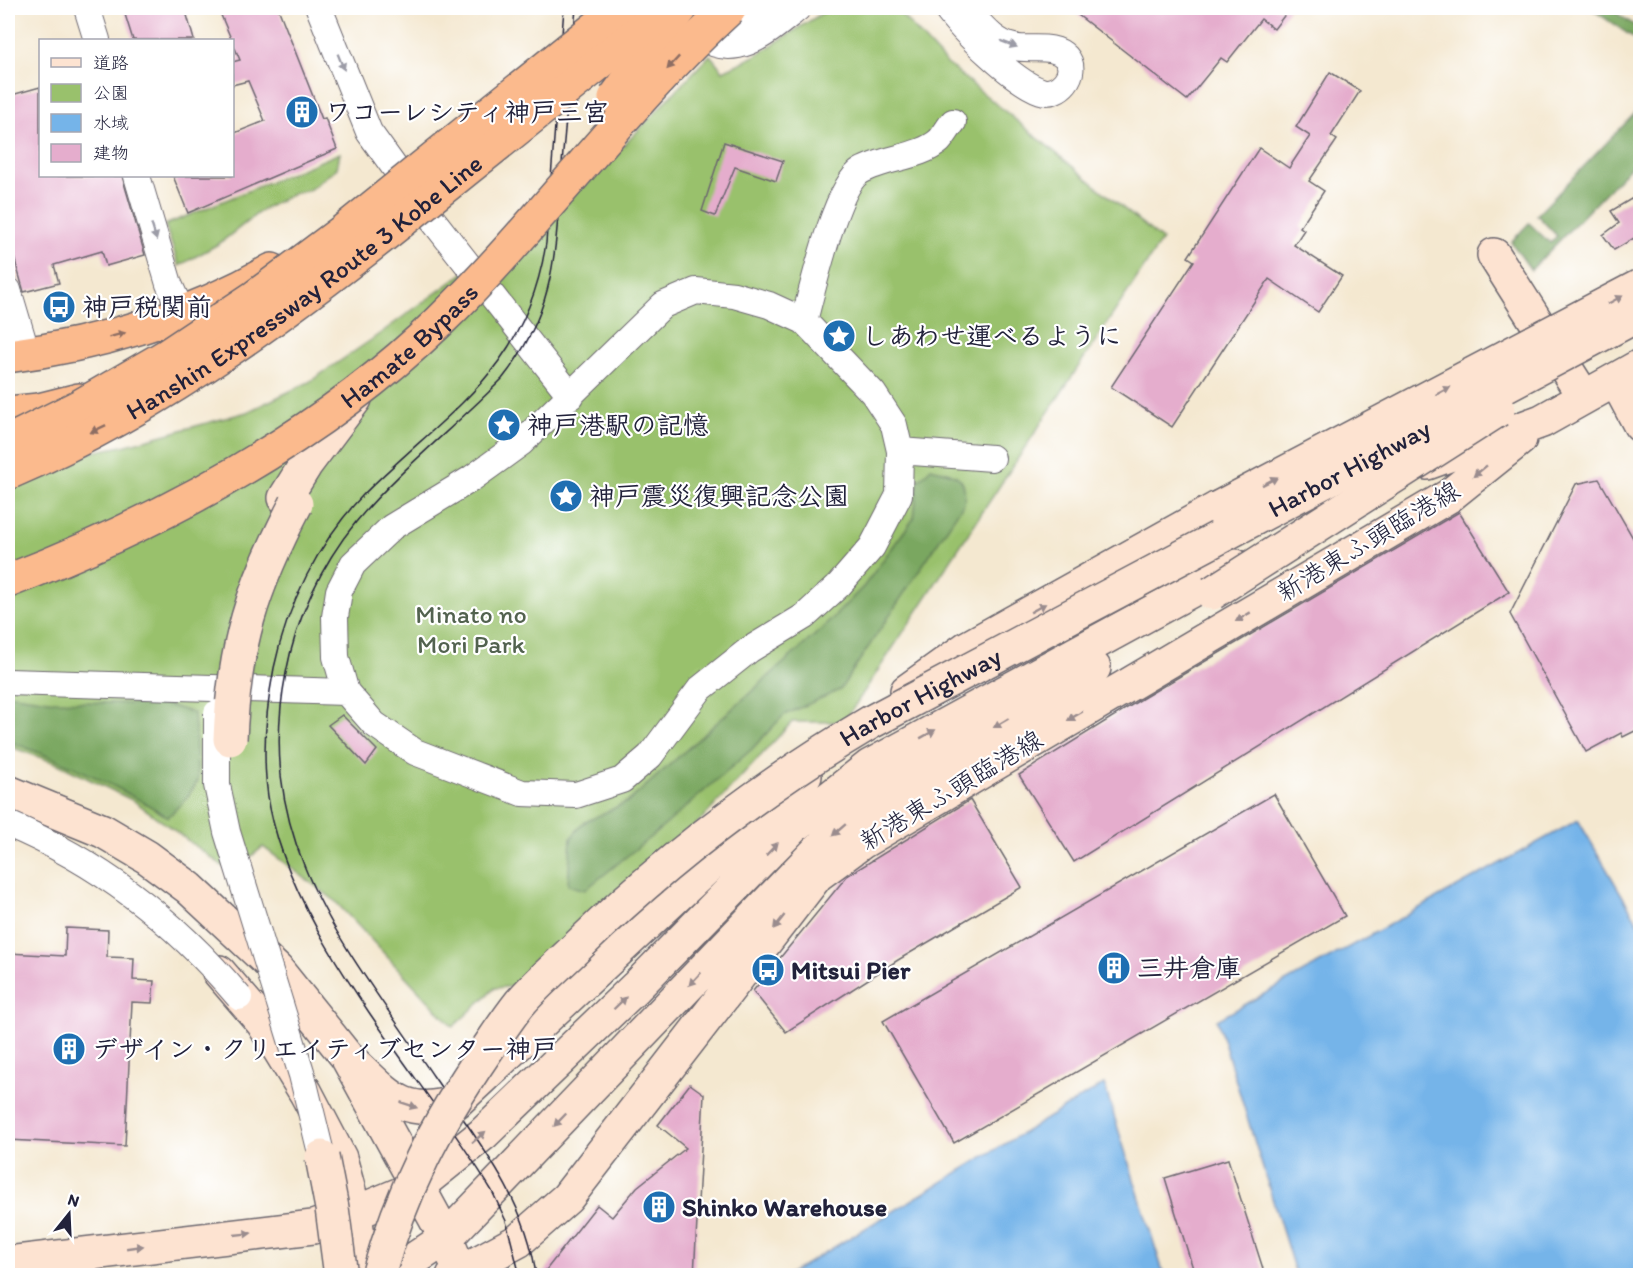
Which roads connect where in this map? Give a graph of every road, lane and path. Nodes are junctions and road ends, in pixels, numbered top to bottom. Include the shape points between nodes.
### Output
1 (87, 8) edge
2 (319, 8) edge
3 (602, 8) edge
4 (620, 8) edge
5 (668, 8) edge
6 (680, 8) edge
7 (712, 8) edge
8 (730, 8) edge
9 (774, 8) edge
10 (798, 8) edge
11 (946, 8) edge
12 (965, 8) edge
13 (97, 39) edge
14 (953, 122) dead end
15 (396, 171) junction
16 (137, 177) edge
17 (428, 214) junction
18 (1494, 255) dead end
19 (1641, 286) edge
20 (8, 290) edge
21 (1641, 314) edge
22 (183, 315) junction
23 (435, 316) junction
24 (804, 321) junction
25 (1641, 330) edge
26 (17, 355) edge
27 (1558, 372) junction
28 (1628, 373) edge
29 (571, 396) junction
30 (1584, 397) junction
31 (8, 413) edge
32 (1542, 421) junction
33 (1641, 425) edge
34 (8, 442) edge
35 (900, 452) junction
36 (992, 458) dead end
37 (8, 473) edge
38 (285, 498) joint
39 (8, 570) edge
40 (8, 580) edge
41 (8, 682) edge
42 (346, 692) junction
43 (230, 739) joint
44 (8, 792) edge
45 (8, 824) edge
46 (8, 838) edge
47 (347, 1057) junction
48 (325, 1116) junction
49 (322, 1157) junction
50 (417, 1187) junction
51 (355, 1213) junction
52 (446, 1238) junction
53 (8, 1263) edge
54 (341, 1275) edge
55 (354, 1275) edge
56 (363, 1275) edge
57 (378, 1275) edge
58 (389, 1275) edge
59 (394, 1275) edge
60 (459, 1275) edge

1 - 13 street
2 -> 15 street via 369,132
3 - 15 highway
4 - 34 highway, Hanshin Expressway Route 3 Kobe Line, bridge via 342,232 255,297 168,355
5 -> 37 highway, Hanshin Expressway Route 3 Kobe Line, bridge via 342,271 231,350 112,423
6 - 10 street via 691,29 726,47 761,37
6 - 17 highway
6 - 23 highway, Hamate Bypass, bridge via 536,198
7 - 9 street via 735,21 749,23 757,22
8 -> 23 highway, Hamate Bypass, bridge via 654,83 503,256
12 -> 11 street via 991,36 1013,47 1054,50 1066,57 1070,66 1062,87 1043,92 1022,81 960,27
14 - 24 street via 939,141 858,172 831,220
15 - 17 street
15 - 22 highway via 280,266
16 -> 22 street
17 - 29 street
17 - 31 highway via 321,291 246,338 182,369 120,391 39,410
18 - 30 street
47 -> 19 street, bridge via 397,1101 411,1108 434,1109 456,1102 678,898 776,802 908,690 968,648 1218,508
20 - 26 street
21 - 57 street, Harbor Highway, bridge via 871,722 804,761 747,802 613,913 520,1003 437,1125 395,1223
26 -> 22 highway via 104,338
23 - 38 street, bridge via 336,423
23 - 39 highway, Hamate Bypass via 327,399 179,495 79,543
23 - 40 highway, Hamate Bypass, bridge via 403,355 333,409 183,504 83,552
23 - 43 street, bridge via 340,440 296,504 278,540 257,588 237,655
24 - 29 street via 734,295 696,291 663,305
24 - 35 street via 873,393 894,425
25 - 27 street, Harbor Highway
27 -> 52 street, bridge via 1085,674 896,786 828,840
27 - 59 street, Harbor Highway via 874,736 815,770 690,863 532,1010 466,1104 450,1134 409,1225
28 - 30 street, 新港東ふ頭臨港線
28 - 33 street
29 - 42 street via 521,443 392,527 353,564 339,591 335,617 336,657
30 - 32 street, 新港東ふ頭臨港線
50 -> 32 street, 新港東ふ頭臨港線 via 483,1134 636,987 794,826 870,766 1408,470
32 -> 60 street, 新港東ふ頭臨港線 via 1449,496 872,836 817,875 567,1198 518,1241
35 - 36 street
35 - 42 street via 899,495 872,547 839,585 805,615 749,650 700,689 650,756 622,780 576,795 522,793 415,752 374,724
38 - 49 street, bridge via 249,572 223,655 216,738 217,785 227,832 299,1064
41 - 42 street
43 - 48 street via 231,782 240,830 310,1053
44 - 47 street via 102,831 189,888 277,970
44 - 48 street, bridge via 77,825 181,905 211,935 265,1004 298,1058
45 - 49 street, bridge via 106,876 145,904 206,958 269,1041 309,1120
46 - 51 street via 55,857 128,899 227,979 263,1023 306,1093 340,1158
47 - 50 street
48 - 55 street via 346,1206
49 - 54 street, bridge
50 - 51 street, 新港東ふ頭臨港線
50 - 52 street
53 -> 51 street, 新港東ふ頭臨港線 via 313,1227
51 - 56 street
52 - 58 street
52 - 60 street

